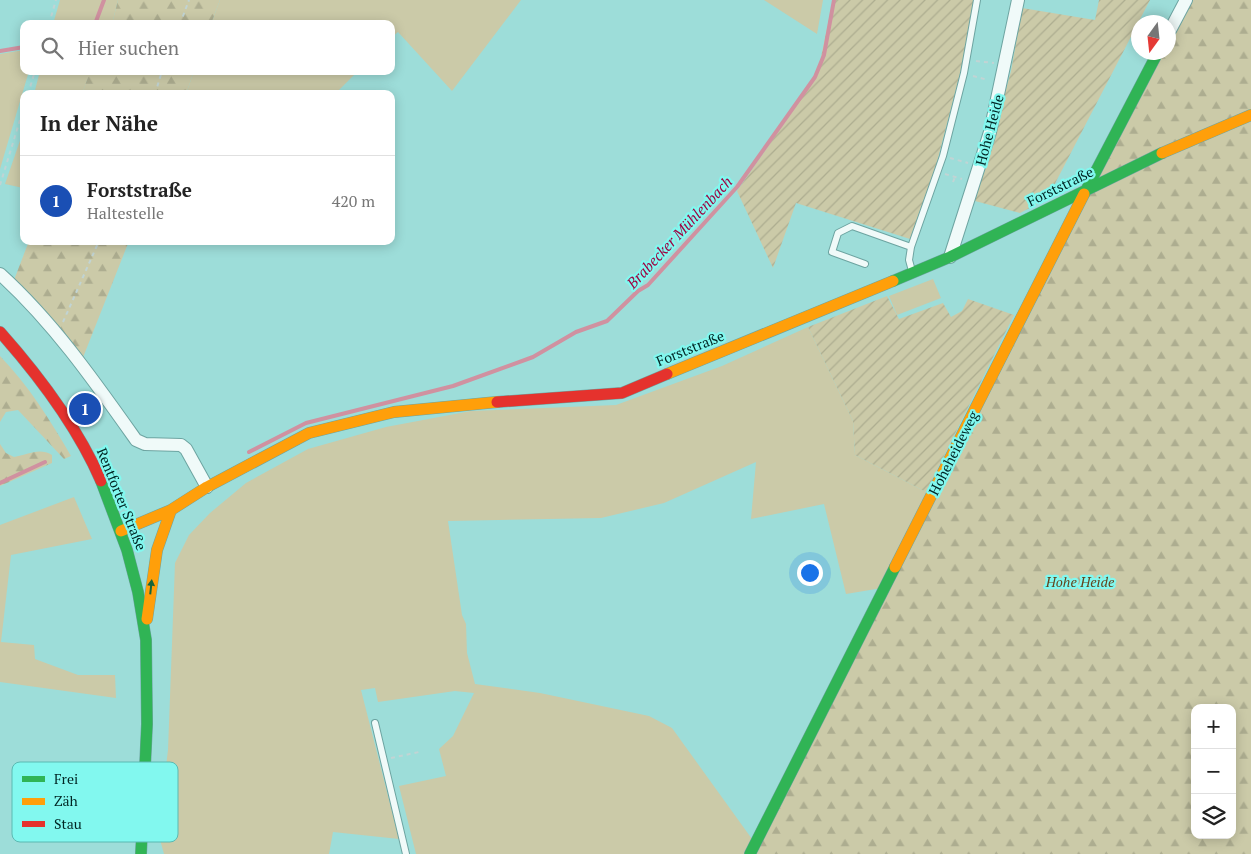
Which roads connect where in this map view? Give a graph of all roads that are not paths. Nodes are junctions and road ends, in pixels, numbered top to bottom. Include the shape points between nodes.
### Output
1 (977, 0) edge
2 (1018, 0) edge
3 (1186, 0) edge
4 (1176, 19) edge
5 (1154, 60) edge
6 (1251, 115) edge
7 (1086, 190) junction
8 (911, 247) junction
9 (950, 257) junction
10 (866, 264) dead end
11 (913, 272) junction
12 (0, 274) edge
13 (0, 332) edge
14 (207, 487) junction
15 (171, 510) junction
16 (122, 531) junction
17 (146, 635) junction
18 (375, 722) dead end
19 (145, 762) edge
20 (406, 854) edge
21 (750, 854) edge

1 - 8 lane via 964,74 943,156
2 - 9 street, Hohe Heide via 1001,83
3 - 4 street
5 - 7 street, Hoheheideweg
6 - 7 street, Forststraße
7 - 9 street, Forststraße
7 - 21 street, Hoheheideweg
8 - 10 lane via 852,226 838,234 832,252
8 - 11 lane via 909,260
9 - 11 street, Forststraße
11 - 14 street, Forststraße via 622,393 453,404 394,412 309,433
12 - 14 street via 57,336 136,440 145,444 181,445
13 - 16 street, Rentforter Straße via 26,359 70,422 94,462
14 - 15 street, Forststraße
15 - 16 street, Forststraße
17 -> 15 street via 153,566 160,533
16 - 17 street, Rentforter Straße
17 - 19 street, Rentforter Straße
18 - 20 lane

